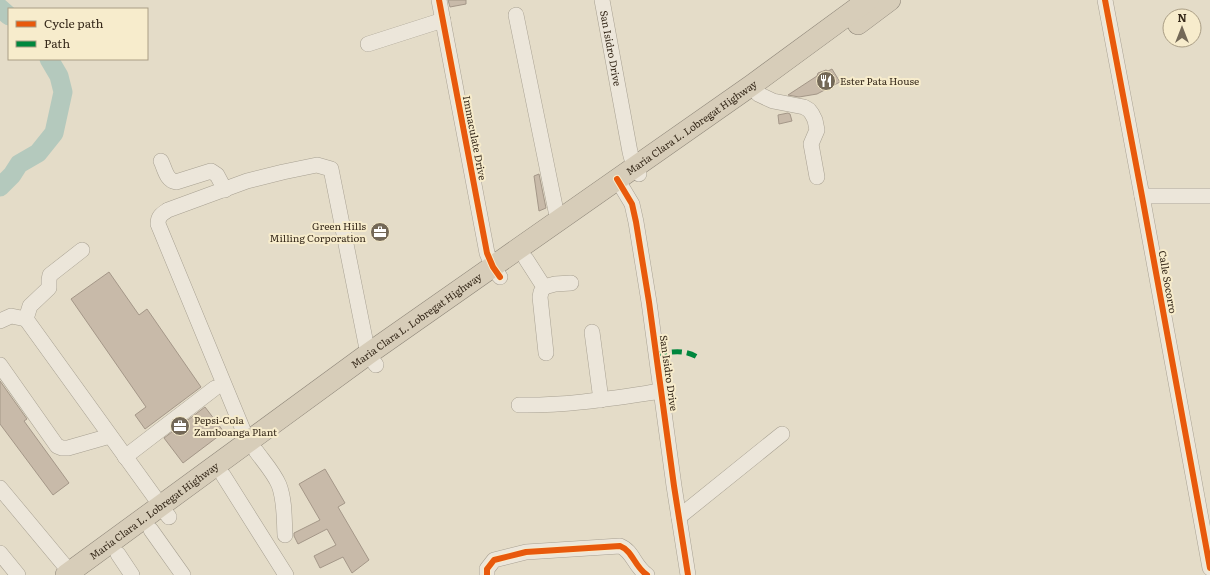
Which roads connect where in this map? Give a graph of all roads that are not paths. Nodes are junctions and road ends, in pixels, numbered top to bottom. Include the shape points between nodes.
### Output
1 (439, 0) edge
2 (602, 0) edge
3 (868, 0) edge
4 (890, 0) edge
5 (1105, 0) edge
6 (516, 15) dead end
7 (443, 20) junction
8 (834, 34) junction
9 (368, 44) dead end
10 (758, 94) junction
11 (161, 161) dead end
12 (637, 171) junction
13 (817, 177) dead end
14 (620, 184) junction
15 (225, 190) junction
16 (1142, 196) junction
17 (1210, 196) edge
18 (558, 221) junction
19 (82, 250) dead end
20 (526, 259) junction
21 (496, 272) junction
22 (571, 283) dead end
23 (544, 287) junction
24 (26, 319) junction
25 (0, 321) edge
26 (592, 332) dead end
27 (546, 353) dead end
28 (372, 360) junction
29 (0, 365) edge
30 (215, 388) dead end
31 (662, 391) junction
32 (601, 400) junction
33 (519, 405) dead end
34 (782, 434) dead end
35 (110, 436) junction
36 (252, 446) junction
37 (125, 457) junction
38 (223, 475) junction
39 (0, 488) edge
40 (165, 512) junction
41 (679, 517) junction
42 (151, 530) junction
43 (286, 535) dead end
44 (0, 554) edge
45 (118, 554) junction
46 (1210, 568) edge
47 (68, 574) edge
48 (683, 574) edge
49 (18, 575) edge
50 (91, 575) edge
51 (132, 575) edge
52 (183, 575) edge
53 (286, 575) edge
54 (487, 575) edge
55 (647, 575) edge

1 - 7 street, Immaculate Drive
2 - 12 street, San Isidro Drive via 628,142
3 - 8 highway, Maria Clara L. Lobregat Highway
4 - 8 highway, Maria Clara L. Lobregat Highway
5 - 16 street, Calle Socorro
6 - 18 street
7 - 9 street
7 - 21 street, Immaculate Drive via 487,253
8 - 10 highway, Maria Clara L. Lobregat Highway
8 - 12 highway, Maria Clara L. Lobregat Highway via 752,85
10 - 12 highway, Maria Clara L. Lobregat Highway
10 - 13 street via 779,103 804,107 812,114 817,130 811,144
11 - 15 street via 168,178 172,181 211,171 217,175
12 - 14 highway, Maria Clara L. Lobregat Highway
14 - 18 highway, Maria Clara L. Lobregat Highway
14 - 20 highway, Maria Clara L. Lobregat Highway
14 - 31 street, San Isidro Drive via 632,204 636,222
15 - 28 street via 247,181 310,166 326,166 331,169
15 - 36 street via 168,210 158,219 158,224
16 - 17 street
16 - 46 street, Calle Socorro
18 - 21 highway, Maria Clara L. Lobregat Highway
19 - 24 street via 50,274 49,288 30,306
20 - 21 highway, Maria Clara L. Lobregat Highway
20 - 23 street
21 - 28 highway, Maria Clara L. Lobregat Highway
22 - 23 street
23 - 27 street via 540,297
24 - 25 street via 11,316
24 - 35 street
26 - 32 street
28 - 36 highway, Maria Clara L. Lobregat Highway
29 - 35 street via 57,446 68,448
30 - 37 street
31 - 32 street
31 - 41 street, San Isidro Drive
32 - 33 street
34 - 41 street
35 - 37 street
36 - 38 highway, Maria Clara L. Lobregat Highway
36 - 40 highway, Maria Clara L. Lobregat Highway
36 - 43 street via 279,484
37 - 40 street
38 - 40 highway, Maria Clara L. Lobregat Highway
38 - 53 street
39 - 47 street
40 - 42 highway, Maria Clara L. Lobregat Highway
40 - 47 highway, Maria Clara L. Lobregat Highway
41 - 48 street, San Isidro Drive
42 - 45 highway, Maria Clara L. Lobregat Highway
42 - 52 street
44 - 49 street
45 - 50 highway, Maria Clara L. Lobregat Highway
45 - 51 street
54 - 55 street via 487,569 494,560 513,554 620,546 628,550 640,570

